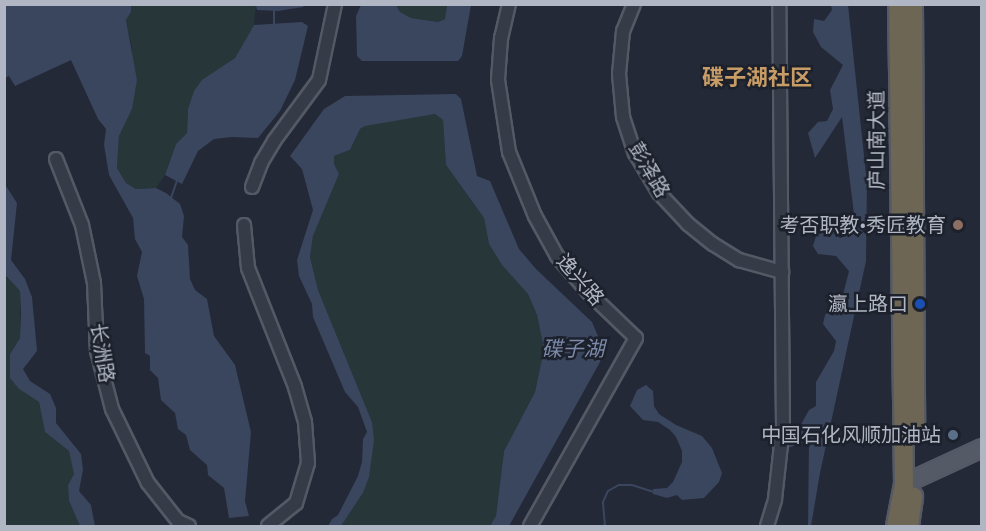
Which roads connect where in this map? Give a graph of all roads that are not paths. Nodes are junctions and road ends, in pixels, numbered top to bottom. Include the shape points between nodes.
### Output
1 (335, 4) edge
2 (509, 4) edge
3 (634, 4) edge
4 (780, 4) edge
5 (898, 4) edge
6 (913, 4) edge
7 (56, 159) dead end
8 (252, 187) dead end
9 (244, 225) dead end
10 (782, 272) junction
11 (981, 448) edge
12 (909, 482) junction
13 (189, 526) edge
14 (268, 526) edge
15 (530, 526) edge
16 (767, 526) edge
17 (896, 526) edge
18 (909, 526) edge

1 - 8 street via 319,80 274,141
2 - 15 street, 逸兴路 via 501,38 498,80 509,152 535,216 557,256 636,338
3 - 10 street, 彭泽路 via 623,31 619,74 623,117 635,153 658,193 688,224 739,260
4 - 10 street
5 - 12 highway, 庐山南大道
6 - 12 highway, 庐山南大道
7 - 13 street, 长洲路 via 82,225 94,283 97,351 112,409 148,483 178,521
9 - 14 street via 248,268 305,422 308,463 296,503
10 - 16 street via 783,426 775,499
11 - 12 main road
12 - 17 highway, 庐山南大道
12 - 18 highway, 庐山南大道

